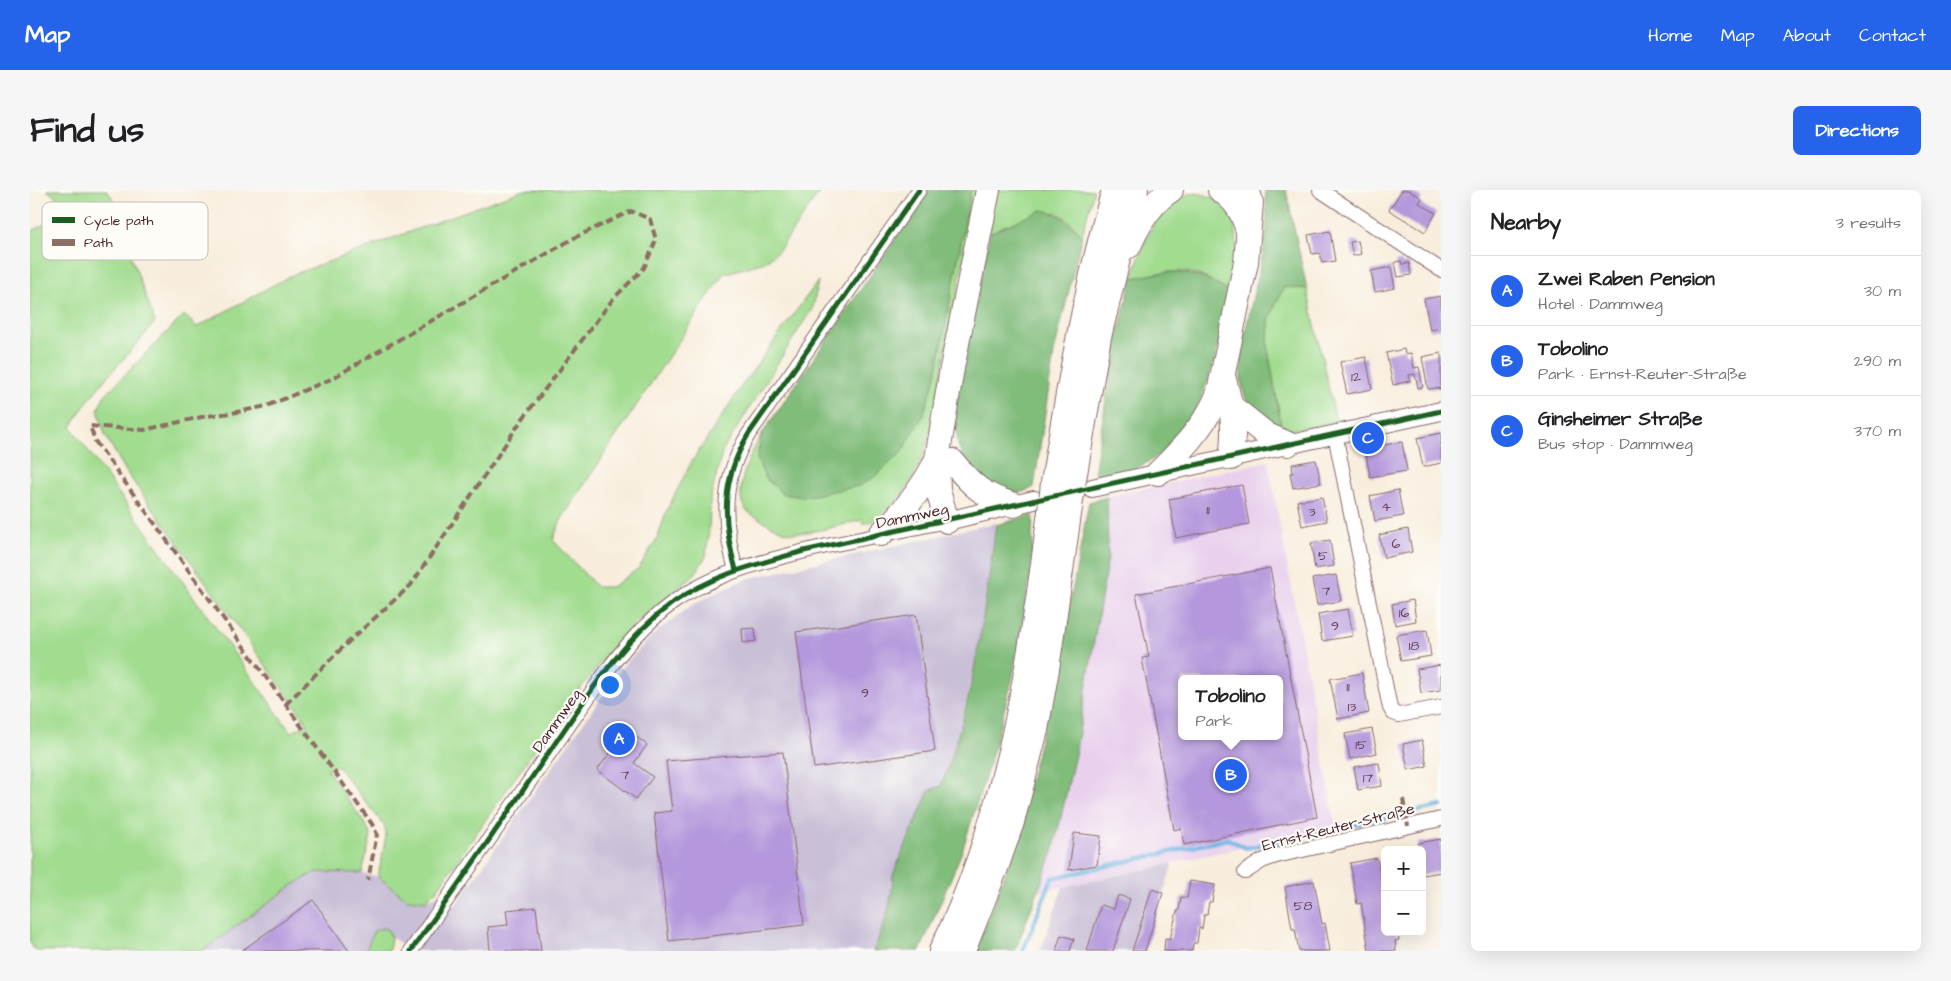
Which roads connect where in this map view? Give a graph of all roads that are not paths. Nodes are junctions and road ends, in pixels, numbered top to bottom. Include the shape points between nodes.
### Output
1 (919, 190) edge
2 (988, 190) edge
3 (1110, 190) edge
4 (1114, 190) edge
5 (1136, 190) edge
6 (1172, 190) edge
7 (1220, 190) edge
8 (1248, 190) edge
9 (1320, 190) edge
10 (1102, 231) junction
11 (1249, 234) junction
12 (1441, 270) edge
13 (1110, 289) junction
14 (1224, 406) junction
15 (1441, 411) edge
16 (1335, 434) junction
17 (1288, 444) junction
18 (1231, 458) junction
19 (945, 460) junction
20 (1158, 473) junction
21 (1073, 483) junction
22 (1042, 506) junction
23 (947, 521) junction
24 (881, 534) junction
25 (736, 570) junction
26 (1441, 707) edge
27 (1441, 819) edge
28 (1245, 872) dead end
29 (411, 951) edge
30 (941, 951) edge
31 (963, 951) edge

1 - 25 street via 739,450 730,477 726,508 727,538
2 - 19 highway via 952,368 944,424
3 - 10 highway
4 - 10 highway
5 - 13 highway
6 - 13 highway via 1156,202 1133,235
7 - 11 highway via 1242,213
8 - 11 highway via 1251,203
9 - 12 street
10 - 21 highway via 1070,378
11 - 14 highway via 1223,375
13 - 21 highway
14 - 17 highway via 1267,435
14 - 18 highway via 1218,434
14 - 20 highway
15 - 16 street
16 - 17 street
16 - 26 street via 1390,708 1393,714 1399,715
17 - 18 street
18 - 20 street
19 - 22 highway via 976,488 997,500
19 - 23 highway via 953,499
19 - 24 highway
20 - 21 street
21 - 22 highway, bridge
22 - 23 street, Dammweg
22 - 30 highway via 1037,609 1010,750 983,845
22 - 31 highway via 1047,669 1036,730 1012,822
23 - 24 street, Dammweg
24 - 25 street, Dammweg
25 - 29 street, Dammweg via 702,585 672,604 626,645
27 - 28 street, Ernst-Reuter-Straße via 1276,856

